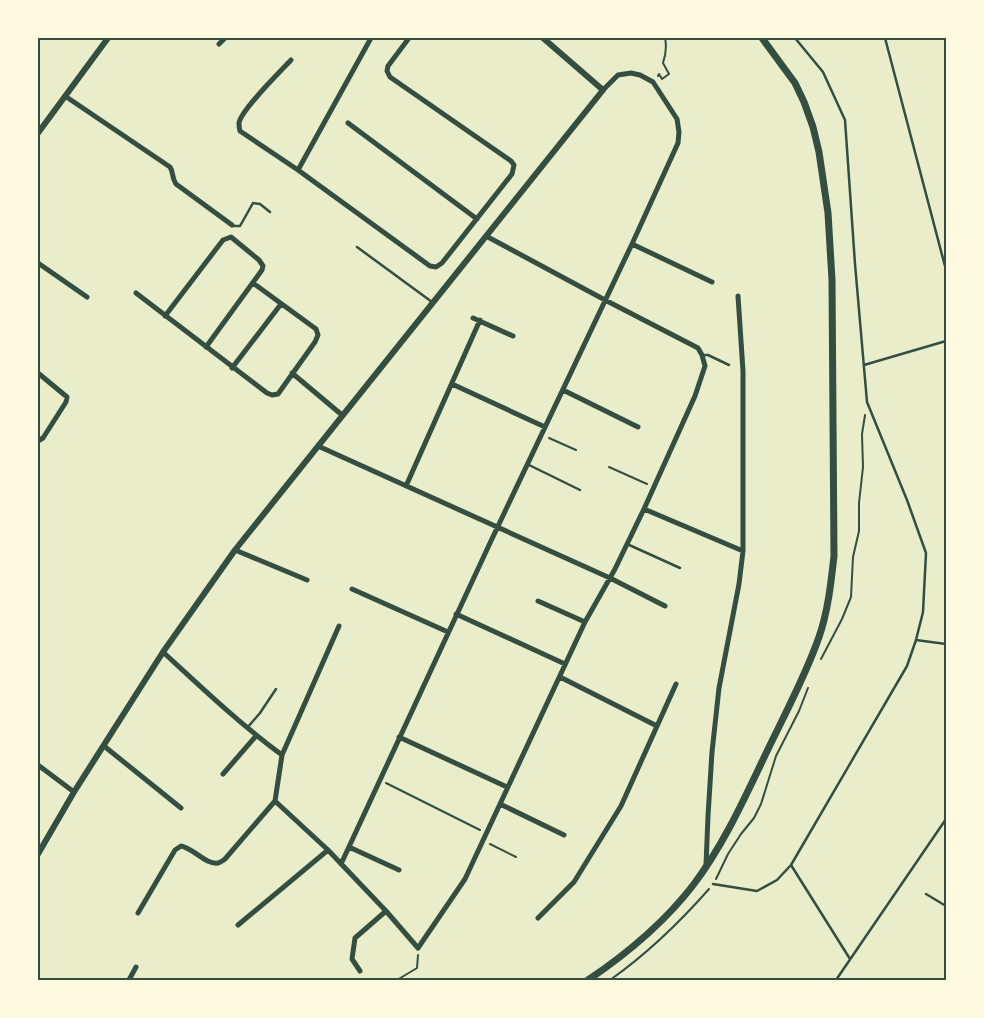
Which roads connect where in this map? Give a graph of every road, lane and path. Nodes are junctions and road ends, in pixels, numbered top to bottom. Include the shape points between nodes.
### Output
1 (108, 38) edge
2 (225, 38) edge
3 (371, 38) edge
4 (409, 38) edge
5 (543, 38) edge
6 (665, 38) edge
7 (762, 38) edge
8 (795, 38) edge
9 (885, 38) edge
10 (219, 44) dead end
11 (291, 60) dead end
12 (653, 82) junction
13 (603, 90) junction
14 (65, 96) junction
15 (348, 123) dead end
16 (38, 133) edge
17 (298, 170) junction
18 (270, 212) dead end
19 (477, 219) junction
20 (232, 226) joint
21 (486, 236) junction
22 (632, 244) junction
23 (357, 247) dead end
24 (38, 263) edge
25 (946, 270) edge
26 (712, 282) dead end
27 (253, 283) junction
28 (136, 294) dead end
29 (738, 296) dead end
30 (87, 297) dead end
31 (605, 300) junction
32 (433, 303) junction
33 (281, 304) junction
34 (165, 316) junction
35 (473, 318) dead end
36 (480, 320) junction
37 (513, 336) dead end
38 (946, 341) edge
39 (206, 347) junction
40 (702, 355) junction
41 (729, 365) dead end
42 (864, 365) junction
43 (232, 368) junction
44 (38, 373) edge
45 (292, 374) junction
46 (452, 384) junction
47 (563, 390) junction
48 (342, 415) junction
49 (545, 427) junction
50 (638, 427) dead end
51 (542, 434) junction
52 (38, 441) edge
53 (318, 446) junction
54 (576, 450) dead end
55 (527, 464) junction
56 (609, 467) dead end
57 (406, 486) junction
58 (653, 488) junction
59 (580, 490) dead end
60 (644, 509) junction
61 (497, 528) junction
62 (627, 544) junction
63 (235, 550) junction
64 (743, 551) junction
65 (680, 568) dead end
66 (610, 578) junction
67 (307, 580) dead end
68 (352, 589) dead end
69 (538, 601) dead end
70 (665, 606) dead end
71 (456, 614) junction
72 (585, 622) junction
73 (339, 626) dead end
74 (448, 632) junction
75 (916, 640) junction
76 (946, 644) edge
77 (163, 652) junction
78 (565, 664) junction
79 (560, 677) junction
80 (676, 684) dead end
81 (276, 689) dead end
82 (657, 726) junction
83 (247, 728) junction
84 (256, 736) junction
85 (399, 736) junction
86 (104, 746) junction
87 (282, 756) junction
88 (38, 765) edge
89 (223, 774) dead end
90 (379, 780) junction
91 (507, 787) junction
92 (74, 792) junction
93 (275, 801) junction
94 (500, 804) junction
95 (181, 808) dead end
96 (946, 819) edge
97 (486, 834) junction
98 (564, 835) dead end
99 (483, 841) junction
100 (349, 847) junction
101 (328, 850) junction
102 (38, 854) edge
103 (516, 857) dead end
104 (341, 864) junction
105 (791, 865) junction
106 (706, 866) junction
107 (399, 870) dead end
108 (713, 884) dead end
109 (926, 894) dead end
110 (946, 906) edge
111 (386, 911) junction
112 (138, 912) dead end
113 (538, 918) dead end
114 (238, 925) dead end
115 (418, 948) junction
116 (850, 960) junction
117 (136, 967) dead end
118 (360, 971) dead end
119 (128, 980) edge
120 (397, 980) edge
121 (588, 980) edge
122 (836, 980) edge

1 - 14 street
2 - 10 street
3 - 17 street
4 - 19 street via 388,66 386,71 390,77 514,165 512,174
5 - 13 street
6 - 12 path via 667,46 663,63 669,74 662,79 660,74
7 - 106 main road via 795,83 807,111 819,152 828,213 832,280 834,556 825,615 810,660 736,815
8 - 42 lane via 823,72 845,120
9 - 25 lane
11 - 17 street via 248,108 239,125 240,131
12 - 13 street via 640,75 618,75
12 - 22 street via 677,120 678,143
13 - 21 street
14 - 16 street
14 - 20 street via 170,166 176,184
15 - 19 street
17 - 19 street via 436,268
18 - 20 lane via 253,203 240,226
21 - 31 street
21 - 32 street
22 - 26 street
22 - 31 street
23 - 32 lane
24 - 30 street
27 - 33 street
27 - 34 street via 263,266 231,237 223,240
27 - 39 street
28 - 34 street
29 - 64 street via 743,372
31 - 40 street via 698,348
31 - 47 street
32 - 48 street
33 - 43 street
33 - 45 street via 316,330 318,335
34 - 39 street
35 - 36 street
36 - 37 street
36 - 46 street
38 - 42 lane
39 - 43 street
40 - 41 lane
40 - 58 street via 705,366 695,396
42 - 75 lane via 868,402 926,553 923,612
43 - 45 street via 272,395 278,394
44 - 52 street via 67,397 43,438
45 - 48 street
46 - 49 street
46 - 57 street
47 - 49 street
47 - 50 street
48 - 53 street
49 - 51 street
51 - 54 path
51 - 55 street
53 - 57 street
53 - 63 street
55 - 59 lane
55 - 61 street
56 - 58 path
57 - 61 street
58 - 60 street
60 - 62 street
60 - 64 street
61 - 66 street
61 - 71 street
62 - 65 lane
62 - 66 street
63 - 67 street
63 - 77 street
64 - 106 street via 719,688
66 - 70 street
66 - 72 street
68 - 74 street
69 - 72 street
71 - 74 street
71 - 78 street
72 - 78 street
73 - 87 street
74 - 85 street
75 - 76 lane
75 - 105 lane via 907,666
77 - 83 street
77 - 86 street
78 - 79 street
79 - 82 street
79 - 91 street
80 - 82 street
81 - 83 lane
82 - 113 street via 620,806 574,882
83 - 84 street
84 - 87 street
84 - 89 street
85 - 90 street
85 - 91 street
86 - 92 street
86 - 95 street
87 - 93 street
88 - 92 street
90 - 97 path
90 - 100 street
91 - 94 street
92 - 102 street
93 - 101 street
93 - 112 street via 218,863 210,862 186,846 175,850
94 - 97 street
94 - 98 street
96 - 116 lane
97 - 99 street
99 - 103 path
99 - 115 street via 465,879
100 - 104 street
100 - 107 street
101 - 104 street
101 - 114 street
104 - 111 street
105 - 108 lane via 777,880 757,891
105 - 116 lane
106 - 121 main road via 655,928
109 - 110 lane
111 - 115 street
111 - 118 street via 355,938 352,960
115 - 120 path via 417,968
116 - 122 lane
117 - 119 street

